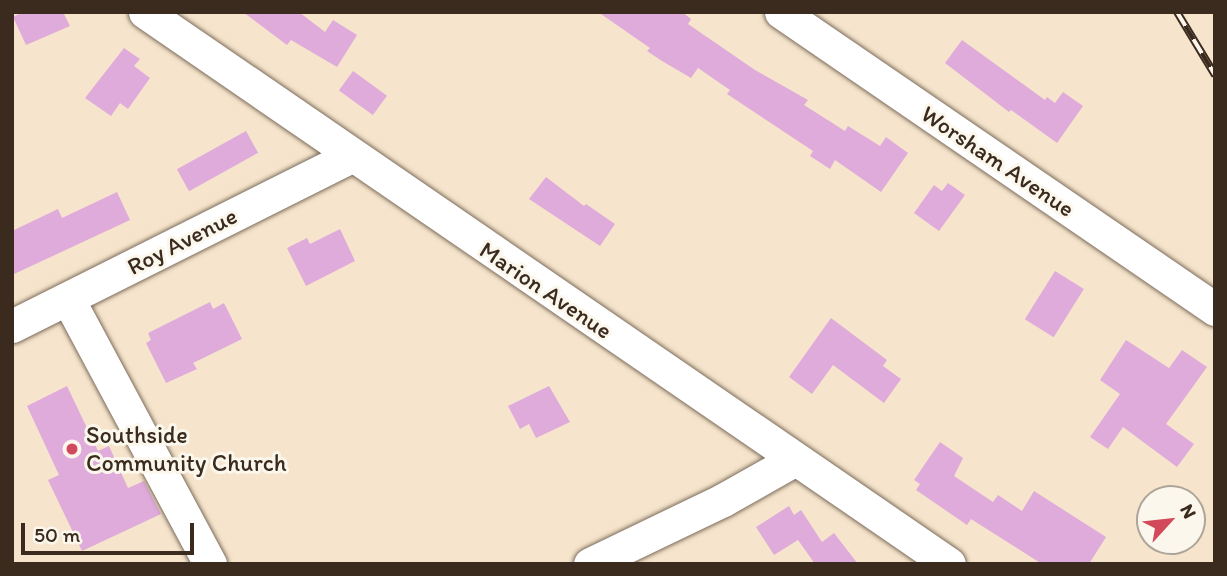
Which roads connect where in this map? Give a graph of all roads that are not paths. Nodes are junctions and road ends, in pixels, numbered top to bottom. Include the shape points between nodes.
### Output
1 (145, 12) edge
2 (781, 12) edge
3 (351, 156) junction
4 (68, 299) junction
5 (1215, 309) edge
6 (12, 326) edge
7 (794, 460) junction
8 (210, 564) edge
9 (590, 564) edge
10 (949, 564) edge

1 - 3 street, Marion Avenue
2 - 5 street, Worsham Avenue
3 - 4 street, Roy Avenue
3 - 7 street, Marion Avenue
4 - 6 street, Roy Avenue
4 - 8 street
7 - 9 street
7 - 10 street, Marion Avenue

